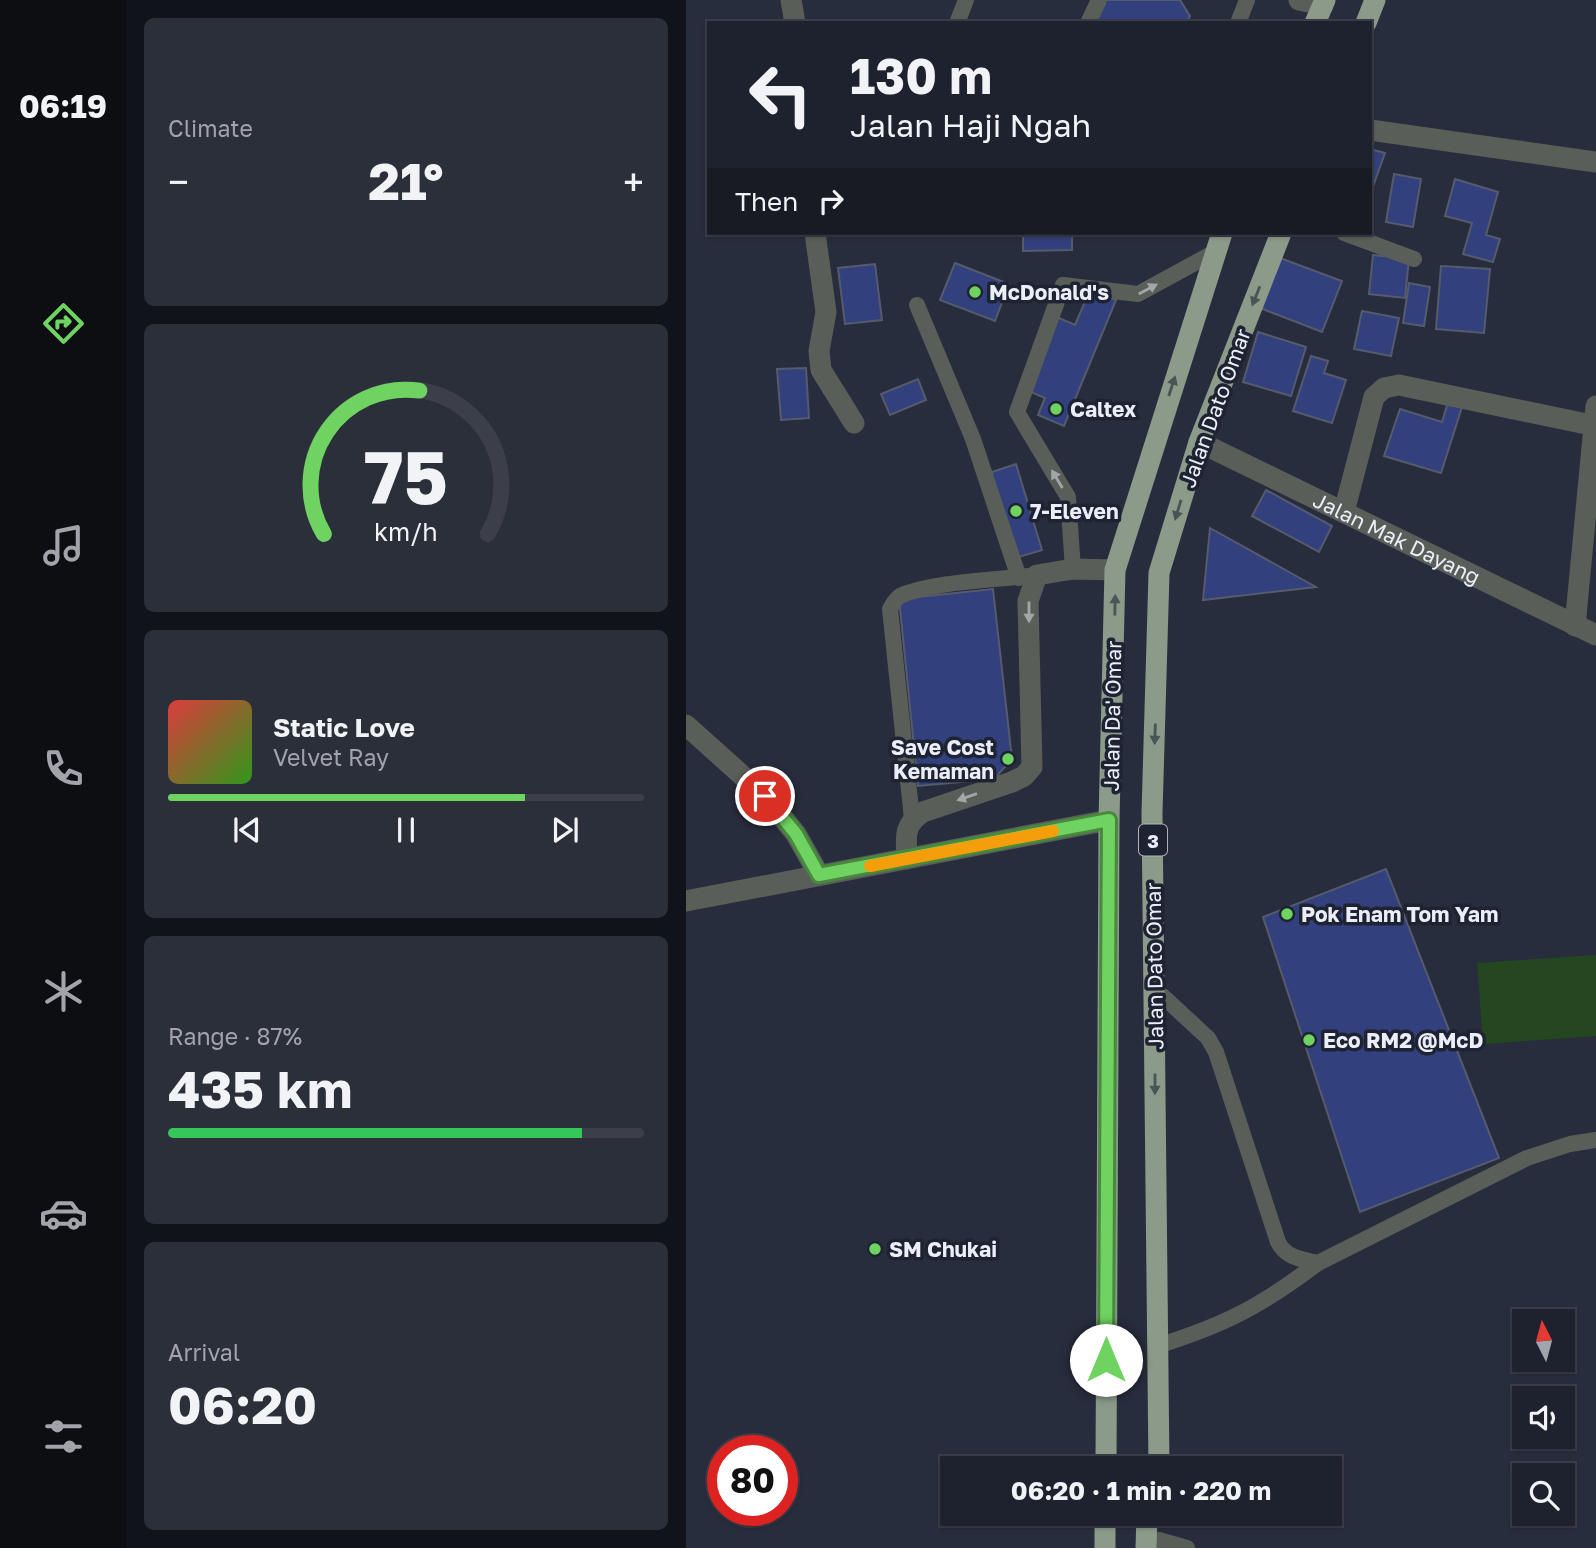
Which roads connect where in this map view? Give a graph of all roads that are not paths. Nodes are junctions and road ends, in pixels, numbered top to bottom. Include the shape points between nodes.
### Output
1 (791, 0) edge
2 (966, 0) edge
3 (1098, 0) edge
4 (1247, 0) edge
5 (1299, 0) edge
6 (1375, 0) edge
7 (1321, 9) edge
8 (795, 21) edge
9 (958, 21) edge
10 (1089, 21) edge
11 (1239, 21) edge
12 (1367, 21) edge
13 (1372, 130) edge
14 (1596, 162) edge
15 (816, 235) edge
16 (1281, 235) edge
17 (1349, 235) edge
18 (1219, 242) edge
19 (1414, 259) dead end
20 (917, 306) dead end
21 (1595, 419) edge
22 (854, 423) dead end
23 (1199, 442) junction
24 (1344, 512) junction
25 (1073, 569) junction
26 (1115, 570) junction
27 (1028, 577) junction
28 (1575, 626) junction
29 (1596, 635) edge
30 (688, 730) edge
31 (912, 819) junction
32 (1109, 820) junction
33 (907, 859) junction
34 (819, 875) junction
35 (686, 901) edge
36 (1154, 988) junction
37 (1596, 1140) edge
38 (1318, 1263) junction
39 (1157, 1346) junction
40 (1106, 1456) edge
41 (1158, 1456) edge
42 (1105, 1526) edge
43 (1150, 1526) edge
44 (1157, 1526) edge
45 (1155, 1545) edge
46 (1105, 1548) edge
47 (1187, 1548) edge

1 - 8 street
2 - 9 lane
3 - 10 lane
4 - 11 lane
5 - 7 street
6 - 12 highway
13 - 14 street
15 - 22 street via 826,312 819,351 821,370
16 -> 23 highway, Jalan Dato Omar / 3
17 - 19 lane
25 -> 18 lane via 1068,496 1017,412 1063,285 1138,294
26 -> 18 highway, Jalan Da' Omar / 3
20 - 27 lane
21 - 24 street via 1399,385 1384,388 1374,397
21 - 28 street
23 - 24 street, Jalan Mak Dayang
23 -> 36 highway, Jalan Dato Omar / 3 via 1159,573 1152,813
24 - 28 street, Jalan Mak Dayang
25 - 26 street
25 - 27 street
32 -> 26 highway, Jalan Da' Omar / 3
27 -> 31 street via 1032,767 1012,782
27 - 31 lane via 932,588 898,597 890,609
28 - 29 street, Jalan Mak Dayang
30 - 34 street via 765,796 796,834
31 - 33 street via 905,830
32 - 33 street
32 - 40 highway, Jalan Da' Omar / 3
33 - 34 street
34 - 35 street
36 - 38 lane via 1208,1038 1216,1052 1283,1252
36 -> 39 highway, Jalan Dato Omar / 3
37 - 38 lane via 1527,1158
38 - 39 lane via 1268,1300 1212,1329
39 - 41 highway, Jalan Dato Omar / 3
42 - 46 highway
43 - 45 highway
44 - 45 highway
45 - 47 lane

